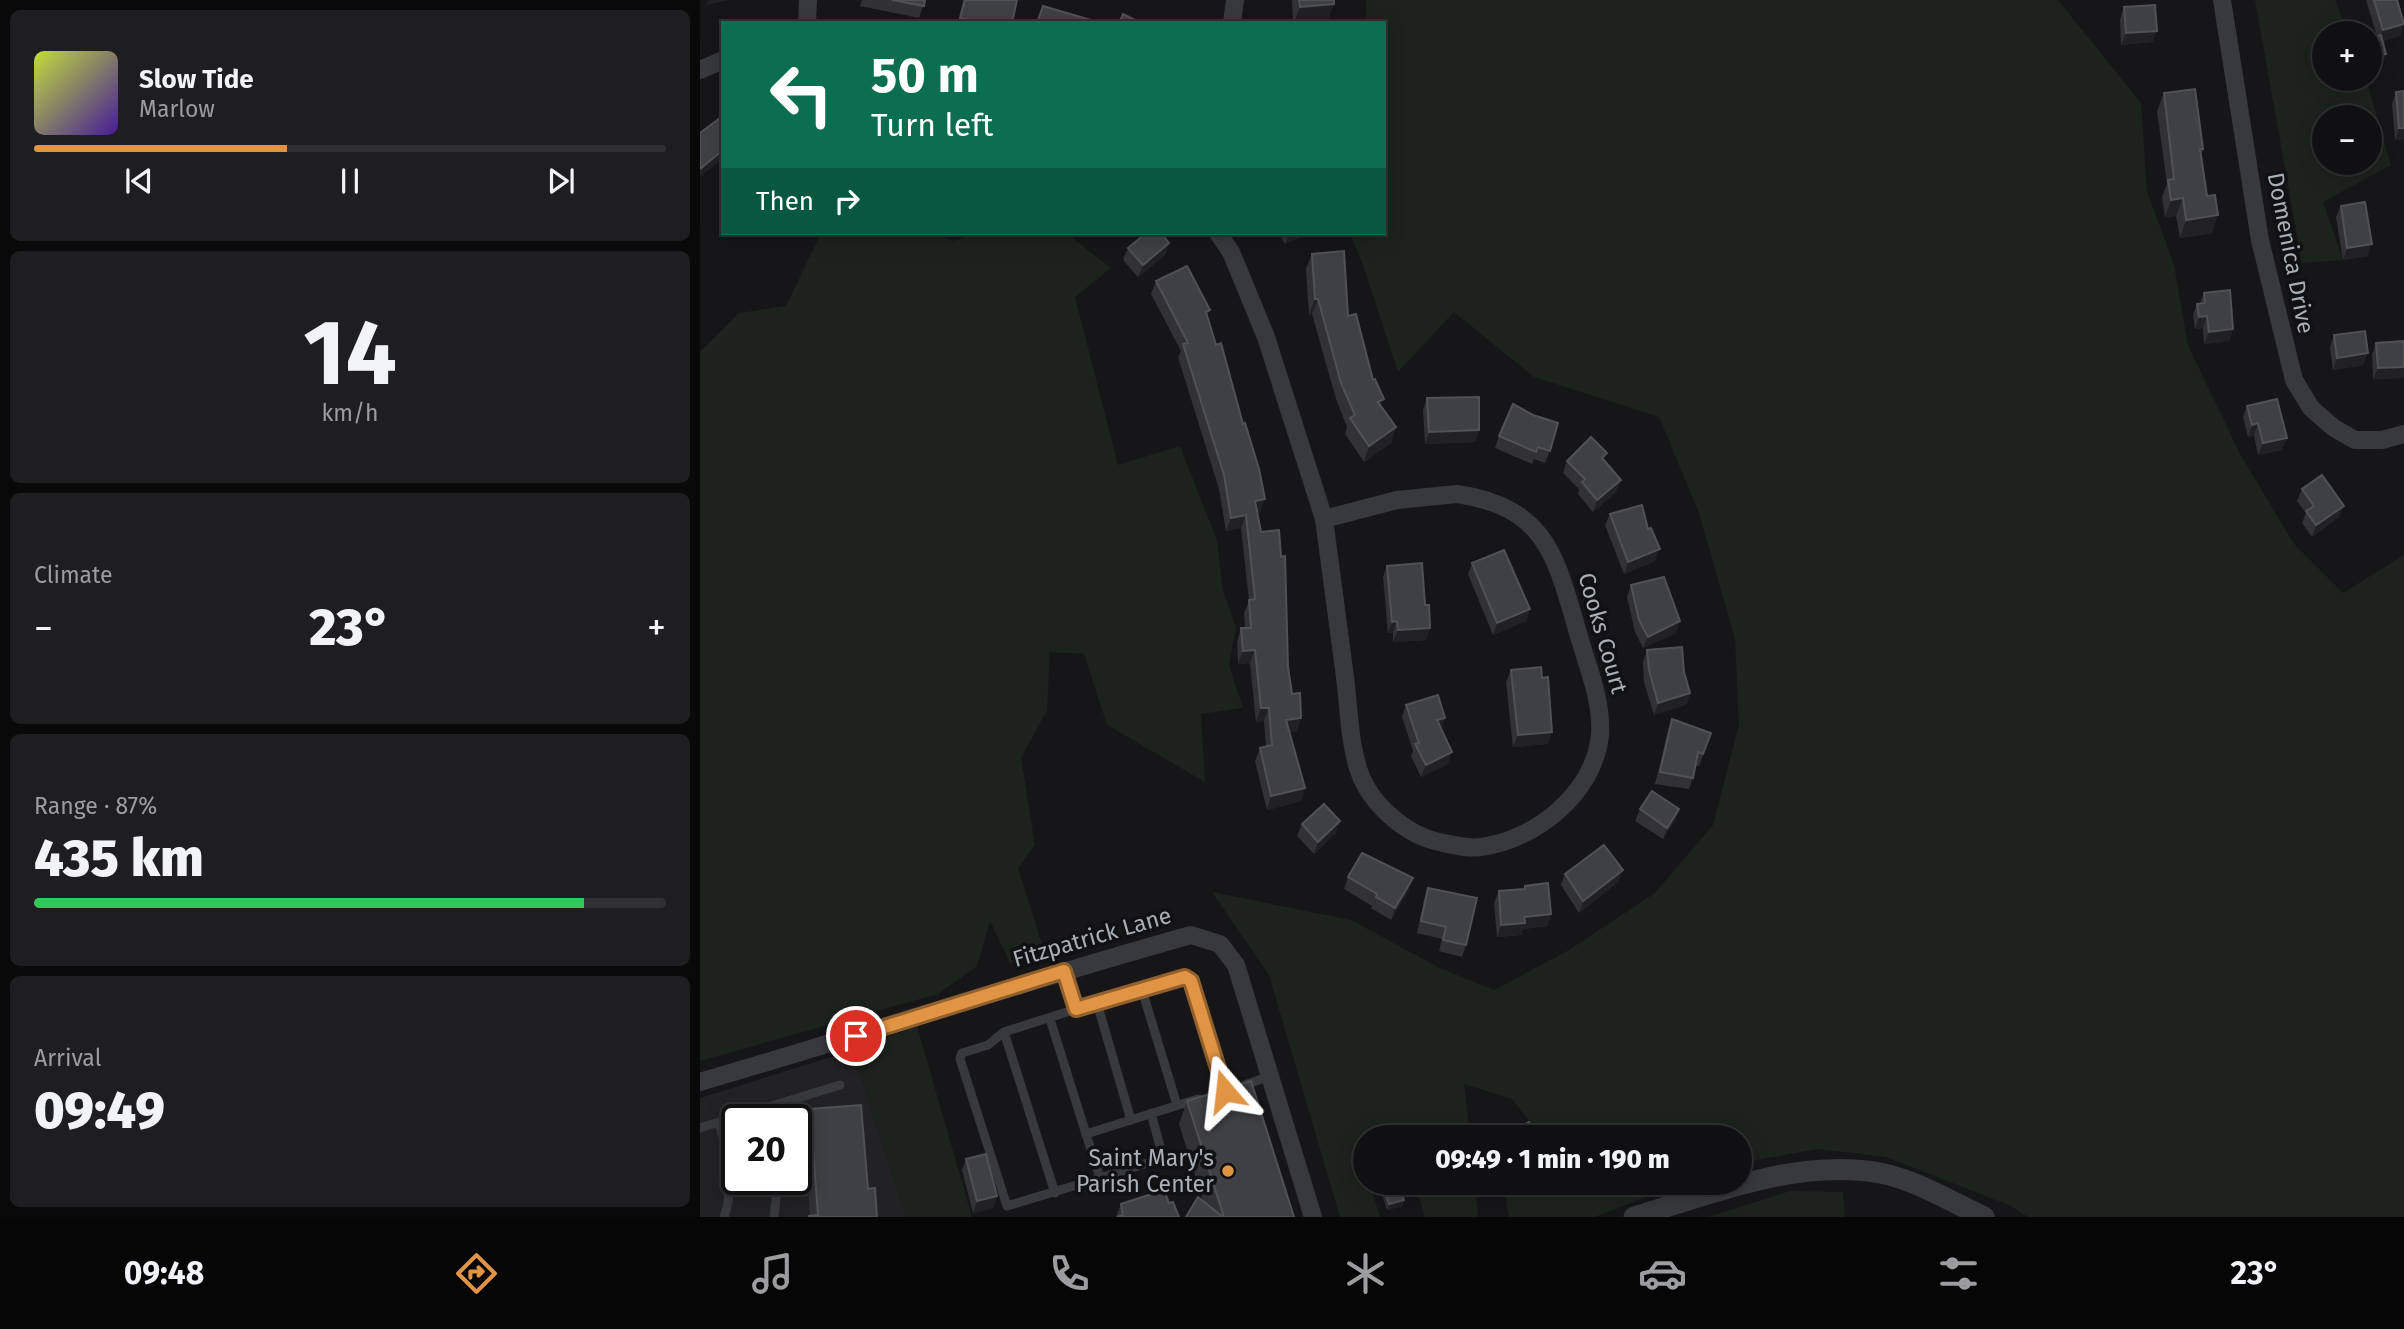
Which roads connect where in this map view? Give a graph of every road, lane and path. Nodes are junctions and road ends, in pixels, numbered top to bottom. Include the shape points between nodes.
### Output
1 (807, 0) edge
2 (1235, 0) edge
3 (2222, 0) edge
4 (807, 21) edge
5 (1232, 21) edge
6 (721, 61) edge
7 (700, 70) edge
8 (1219, 235) edge
9 (2404, 434) edge
10 (1324, 519) junction
11 (1064, 971) junction
12 (1142, 990) junction
13 (1097, 1003) junction
14 (1076, 1009) junction
15 (1049, 1019) junction
16 (1004, 1032) junction
17 (1270, 1076) junction
18 (700, 1082) edge
19 (840, 1085) dead end
20 (1225, 1091) junction
21 (776, 1104) edge
22 (1177, 1105) junction
23 (1151, 1113) junction
24 (1131, 1119) junction
25 (719, 1122) joint
26 (700, 1128) edge
27 (1086, 1134) junction
28 (1100, 1178) junction
29 (1055, 1193) junction
30 (776, 1195) edge
31 (724, 1217) edge
32 (774, 1217) edge
33 (1313, 1217) edge
34 (1634, 1217) edge
35 (1984, 1217) edge

1 - 4 street
2 - 5 street
3 - 9 street, Domenica Drive via 2260,240 2294,380 2311,408 2355,440
6 - 7 street
8 - 10 street, Cooks Court via 1266,337
10 - 10 street, Cooks Court via 1353,746 1367,788 1391,816 1434,841 1478,848 1528,834 1565,805 1577,789 1593,764 1600,736 1599,701 1558,565 1546,542 1503,505 1457,494 1397,500
11 - 14 lane
11 - 17 street, Fitzpatrick Lane via 1191,935 1220,944 1236,965
11 - 18 street, Fitzpatrick Lane
12 - 13 lane
12 - 20 lane via 1189,978
12 - 22 lane
13 - 14 lane
13 - 24 lane
14 - 15 lane
15 - 16 lane
15 - 27 lane
16 - 29 lane
16 - 29 lane via 988,1045 962,1053 964,1072 1007,1206
17 - 20 lane
17 - 33 street, Fitzpatrick Lane
19 - 21 lane
20 - 22 lane
22 - 23 lane
23 - 24 lane
23 - 28 lane via 1160,1158
24 - 27 lane
25 - 26 lane
25 - 31 lane via 729,1176
27 - 28 lane
28 - 29 lane
30 - 32 lane
34 - 35 street via 1759,1180 1812,1171 1898,1178

